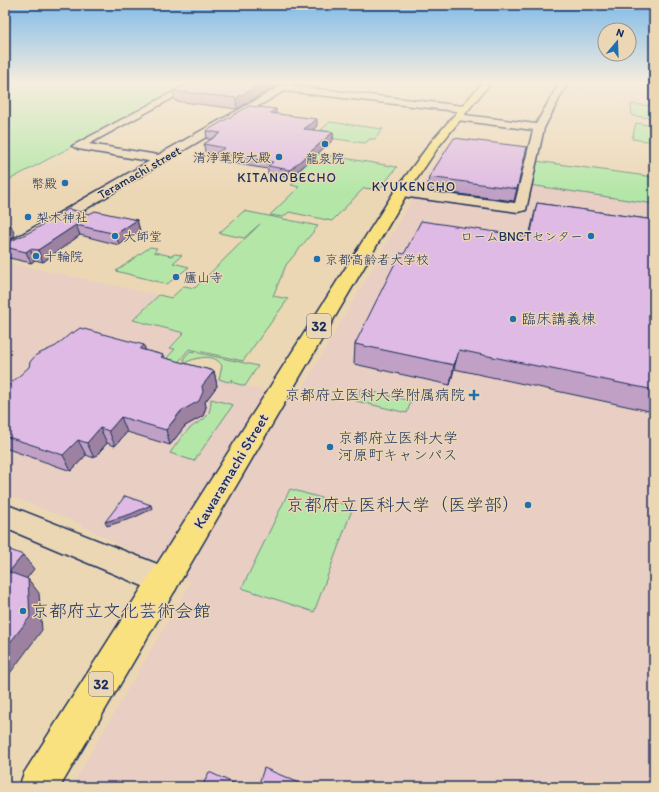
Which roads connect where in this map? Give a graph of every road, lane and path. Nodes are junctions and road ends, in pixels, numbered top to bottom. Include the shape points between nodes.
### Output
1 (129, 119) edge
2 (229, 119) edge
3 (456, 119) edge
4 (491, 119) edge
5 (544, 119) edge
6 (539, 128) junction
7 (160, 159) junction
8 (401, 192) junction
9 (5, 250) edge
10 (5, 516) edge
11 (164, 581) junction
12 (38, 787) edge

1 - 7 street via 78,146
2 - 7 street, Teramachi street
3 - 8 main road, Kawaramachi Street / 32
4 - 6 street
5 - 6 street
6 - 8 street via 521,207
7 - 9 street, Teramachi street
8 - 11 main road, Kawaramachi Street / 32
10 - 11 street
11 - 12 main road, Kawaramachi Street / 32

